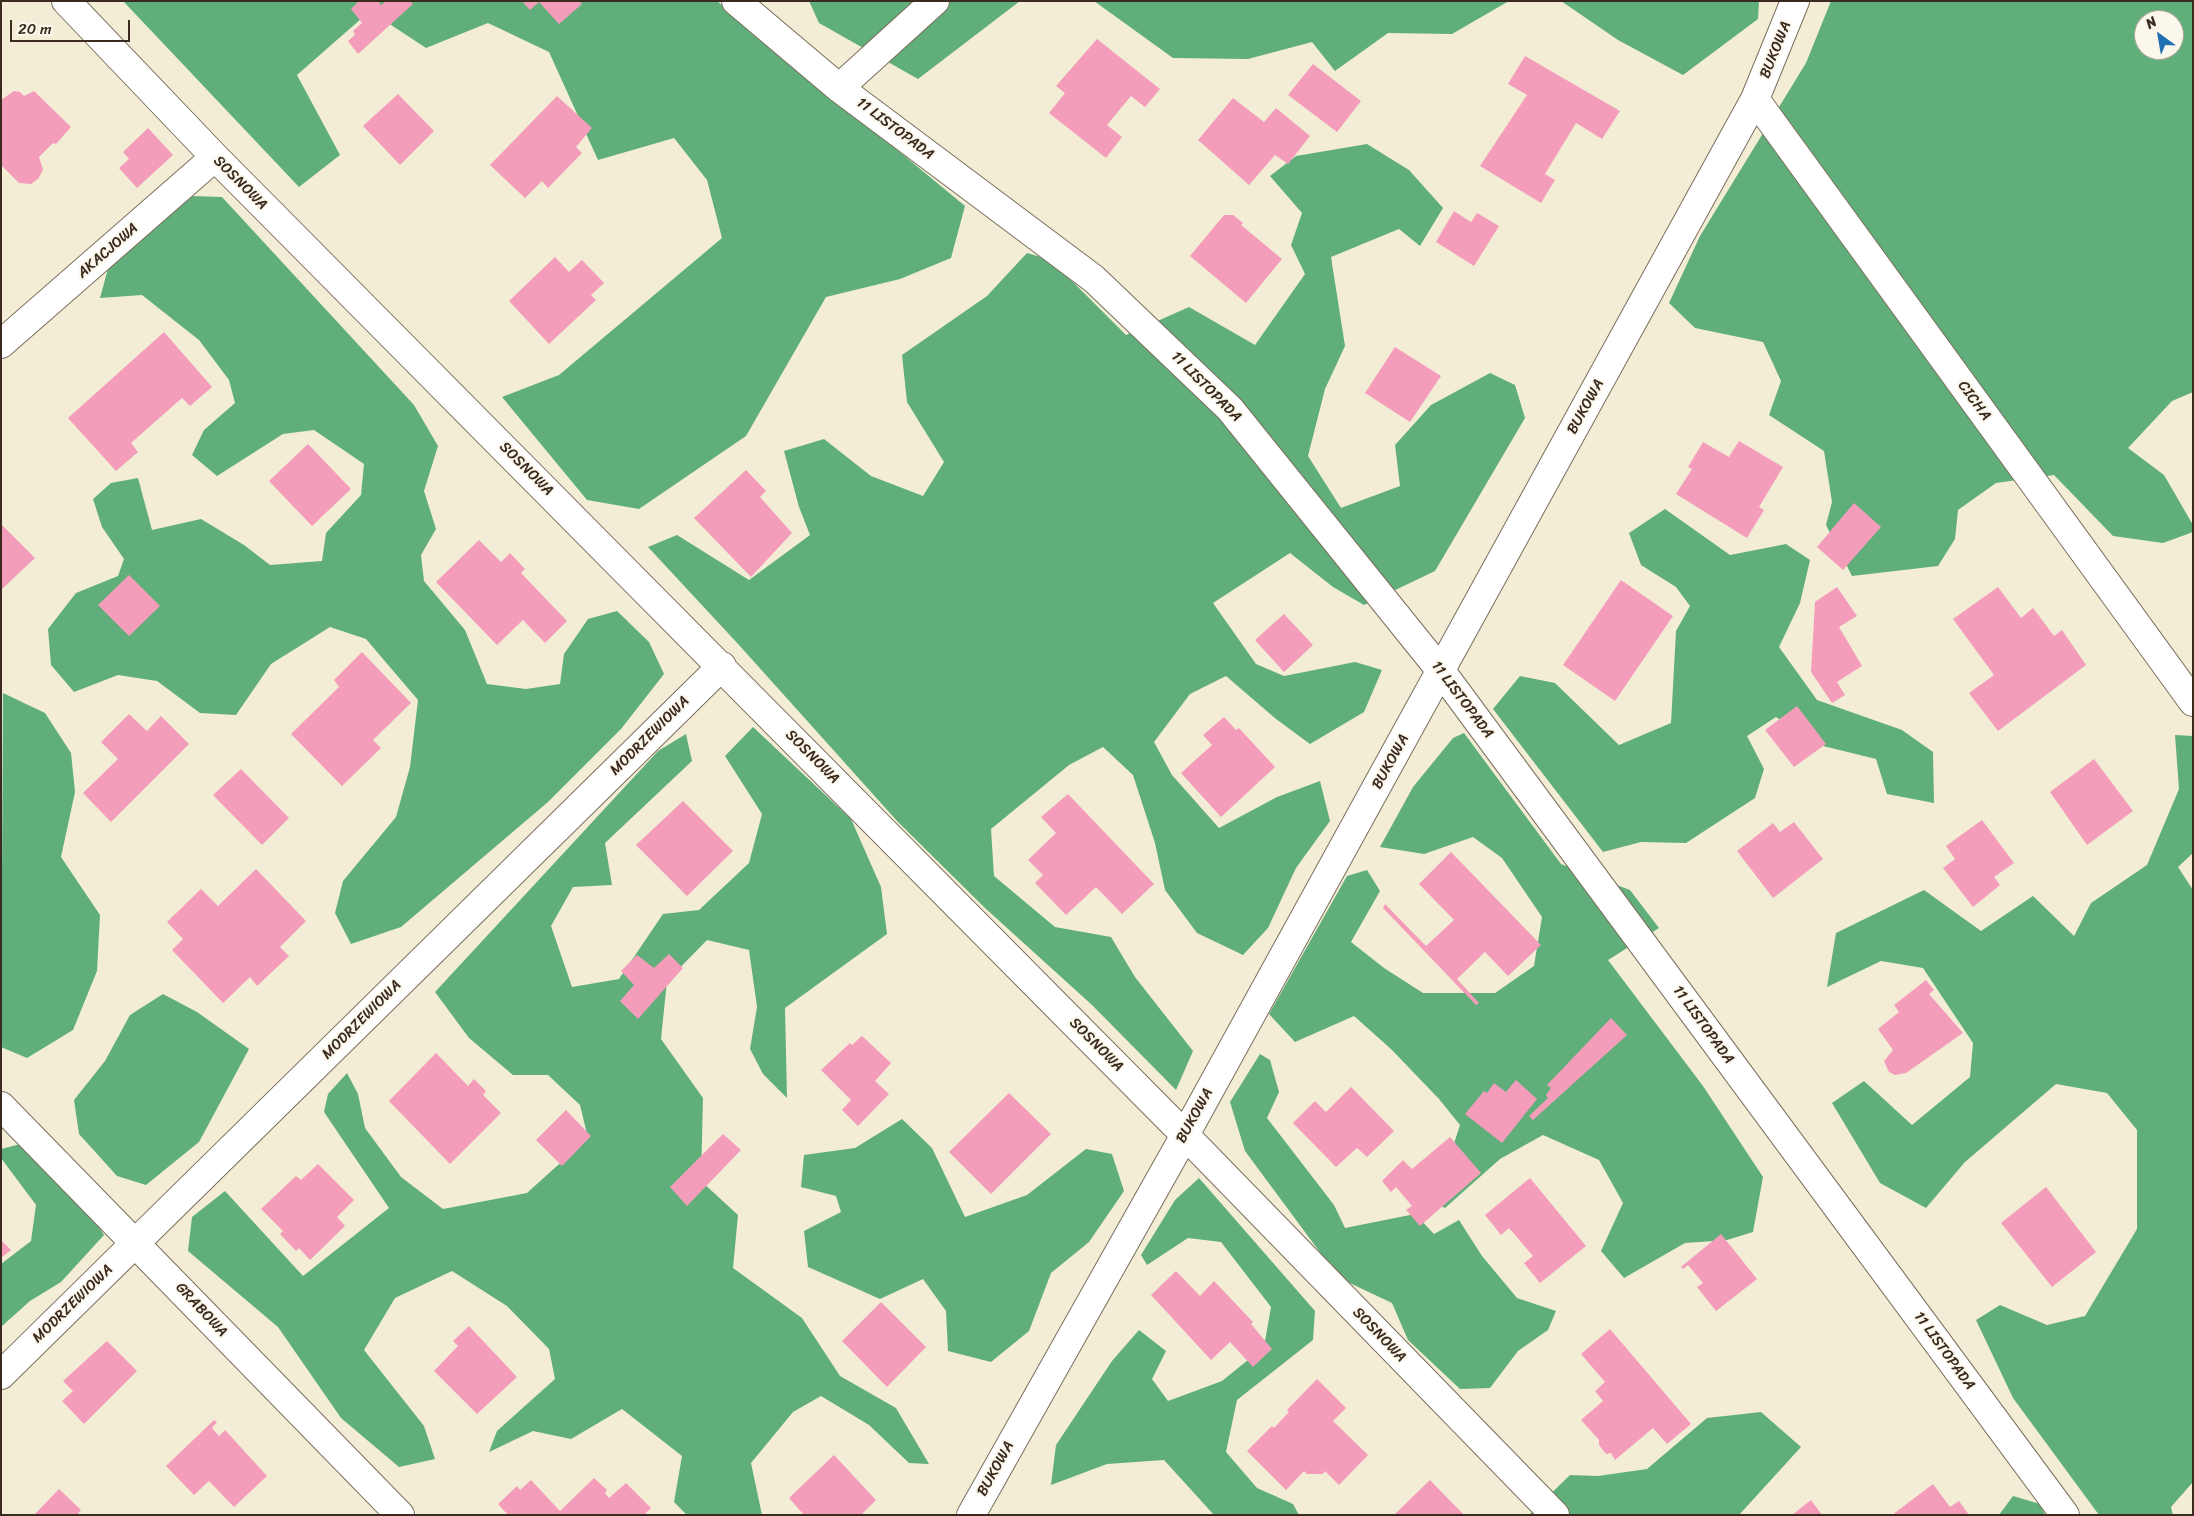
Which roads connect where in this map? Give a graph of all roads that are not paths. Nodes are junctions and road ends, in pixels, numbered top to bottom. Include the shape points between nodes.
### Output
1 (66, 1) edge
2 (736, 1) edge
3 (935, 1) edge
4 (1795, 1) edge
5 (839, 88) junction
6 (1755, 99) junction
7 (215, 157) junction
8 (1, 344) edge
9 (722, 666) junction
10 (1441, 670) junction
11 (2193, 702) edge
12 (1, 1106) edge
13 (1185, 1135) junction
14 (135, 1244) junction
15 (1, 1375) edge
16 (400, 1515) edge
17 (971, 1515) edge
18 (1554, 1515) edge
19 (2065, 1515) edge

1 - 7 street, SOSNOWA
2 - 5 street, 11 LISTOPADA
3 - 5 street
4 - 6 street, BUKOWA
5 - 10 street, 11 LISTOPADA via 1094,279 1230,409
6 - 10 street, BUKOWA
6 - 11 street, CICHA
7 - 8 street, AKACJOWA
7 - 9 street, SOSNOWA
9 - 13 street, SOSNOWA
9 - 14 street, MODRZEWIOWA
10 - 13 street, BUKOWA
10 - 19 street, 11 LISTOPADA
12 - 14 street, GRABOWA
13 - 17 street, BUKOWA
13 - 18 street, SOSNOWA
14 - 15 street, MODRZEWIOWA
14 - 16 street, GRABOWA

